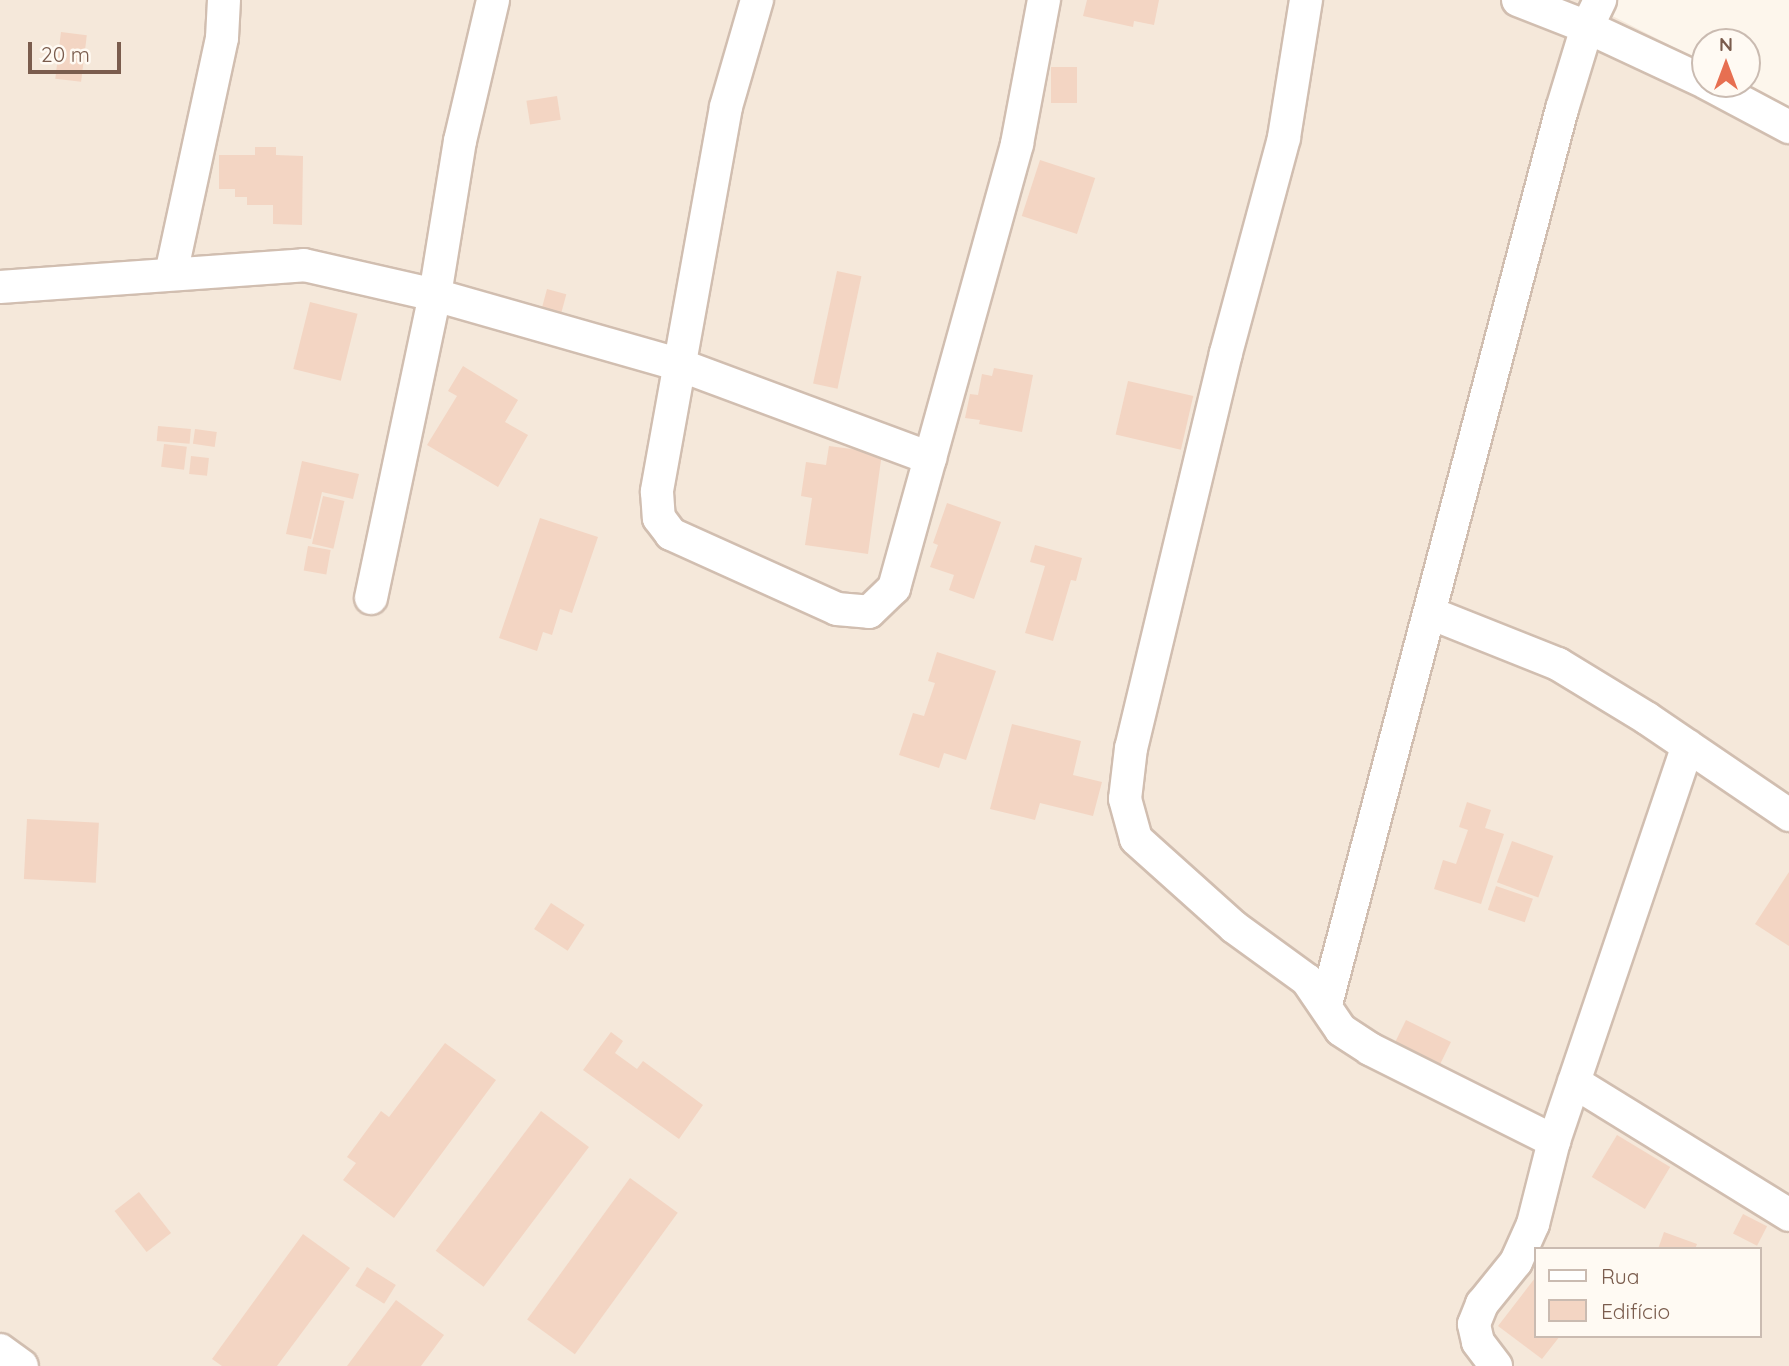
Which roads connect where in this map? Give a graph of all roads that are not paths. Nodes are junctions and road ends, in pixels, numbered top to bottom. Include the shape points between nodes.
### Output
1 (224, 0) edge
2 (493, 0) edge
3 (757, 0) edge
4 (1044, 0) edge
5 (1306, 0) edge
6 (1518, 0) edge
7 (1594, 14) edge
8 (1691, 73) edge
9 (1735, 98) edge
10 (1789, 127) edge
11 (171, 274) junction
12 (0, 287) edge
13 (435, 295) junction
14 (680, 365) junction
15 (930, 458) junction
16 (371, 598) dead end
17 (1430, 613) junction
18 (1688, 746) junction
19 (1789, 815) edge
20 (1326, 1004) junction
21 (1574, 1082) junction
22 (1554, 1141) junction
23 (1789, 1215) edge
24 (0, 1350) edge
25 (22, 1366) edge
26 (1496, 1366) edge

1 - 11 street via 222,38
2 - 13 street via 460,141
3 - 14 street via 726,107
4 - 15 street via 1017,144
5 - 20 street via 1284,138 1226,353 1131,748 1125,799 1136,839 1234,927 1307,980
6 - 7 street
7 - 8 street
7 - 17 street via 1562,110
9 - 10 street
11 - 12 street
11 - 13 street via 304,265
13 - 14 street
13 - 16 street
14 - 15 street
14 - 15 street via 657,492 659,518 671,534 837,609 869,612 894,588
17 - 18 street via 1558,664
17 - 20 street
18 - 19 street
18 - 21 street
20 - 22 street via 1341,1030 1370,1049
21 - 22 street
21 - 23 street
22 - 26 street via 1533,1224 1516,1262 1482,1304 1474,1324 1478,1342
24 - 25 street

